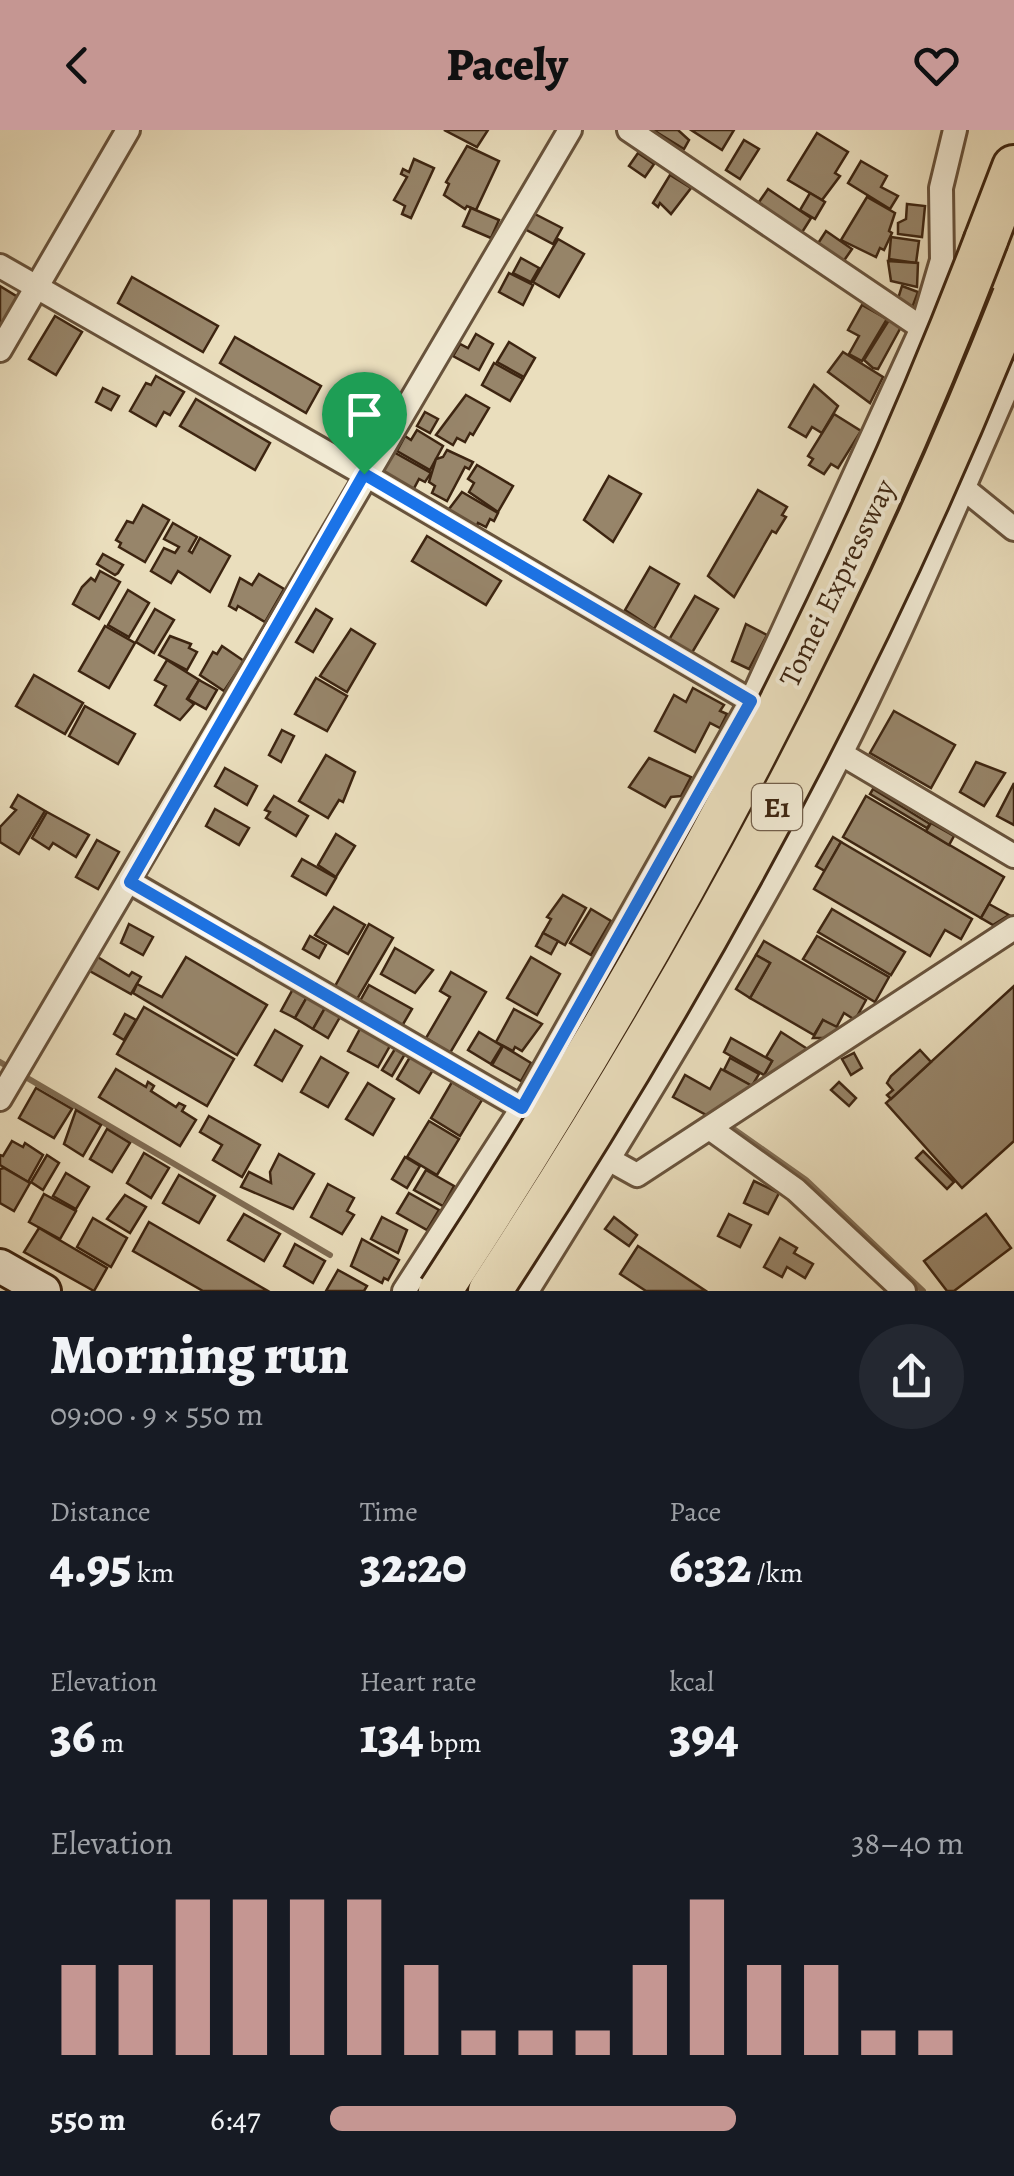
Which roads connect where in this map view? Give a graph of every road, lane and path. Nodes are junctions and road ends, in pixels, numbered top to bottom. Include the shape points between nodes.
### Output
1 (128, 130) edge
2 (570, 130) edge
3 (628, 130) edge
4 (955, 130) edge
5 (1014, 167) edge
6 (0, 266) edge
7 (36, 288) junction
8 (1014, 296) edge
9 (922, 328) junction
10 (0, 350) edge
11 (1014, 372) edge
12 (880, 420) junction
13 (364, 474) junction
14 (962, 486) junction
15 (1014, 528) edge
16 (751, 701) junction
17 (840, 752) junction
18 (1014, 856) edge
19 (130, 882) junction
20 (1014, 928) edge
21 (0, 1099) edge
22 (522, 1108) junction
23 (711, 1129) junction
24 (610, 1160) junction
25 (0, 1266) edge
26 (44, 1291) edge
27 (404, 1291) edge
28 (440, 1291) edge
29 (490, 1291) edge
30 (528, 1291) edge
31 (904, 1291) edge

1 - 7 street
2 - 13 street
3 - 9 street
4 - 9 street via 940,188 942,260
5 - 28 highway, Tomei Expressway / E1, bridge via 870,522 752,758 628,988
6 - 7 street
7 - 10 street
7 - 13 street
8 - 29 highway, Tomei Expressway / E1, bridge via 911,539 795,774 665,1008
9 - 12 street
11 - 14 street
12 - 14 street
12 - 16 street
13 - 16 street
13 - 19 street
14 - 15 street
14 - 17 street
16 - 22 street
17 - 18 street
17 - 24 street
19 - 21 street
19 - 22 street
20 - 23 street
22 - 27 street
23 - 24 street via 637,1175
23 - 31 street via 796,1190
24 - 30 street
25 - 26 street

